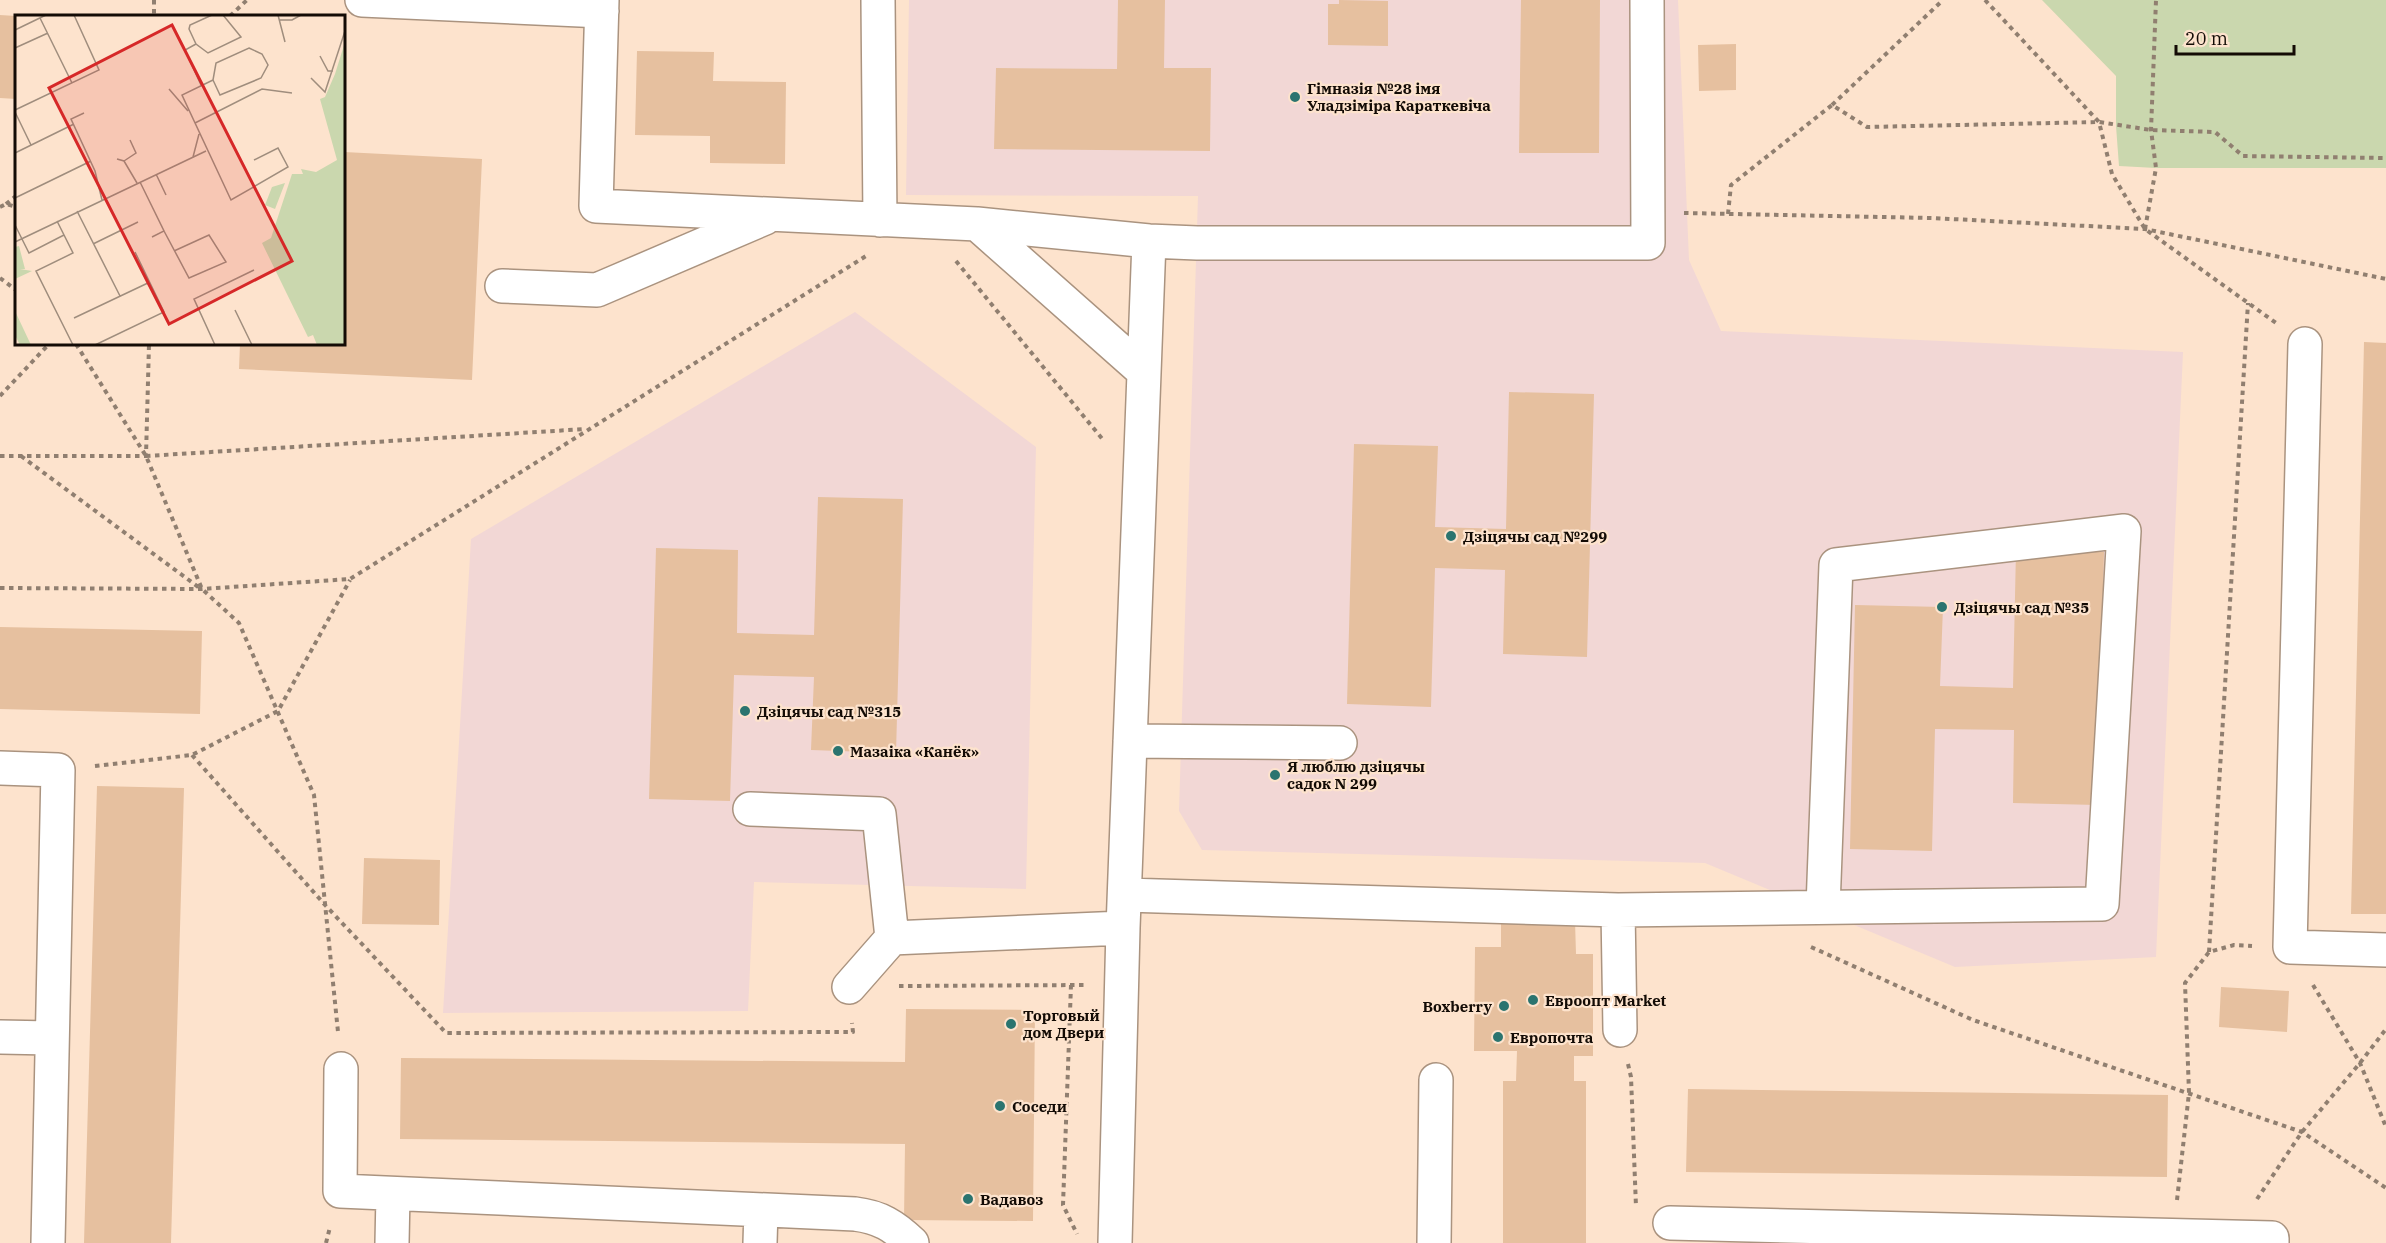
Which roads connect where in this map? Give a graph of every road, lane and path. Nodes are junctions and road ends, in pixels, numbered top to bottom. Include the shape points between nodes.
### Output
1 (247, 0) edge
2 (362, 0) edge
3 (879, 0) edge
4 (1647, 0) edge
5 (1943, 0) edge
6 (1985, 0) edge
7 (2156, 0) edge
8 (602, 5) edge
9 (231, 15) edge
10 (1832, 105) junction
11 (2099, 122) junction
12 (2151, 130) junction
13 (2386, 158) edge
14 (15, 197) edge
15 (6, 204) junction
16 (0, 207) edge
17 (15, 207) edge
18 (1647, 213) junction
19 (1728, 214) junction
20 (772, 215) junction
21 (880, 220) junction
22 (922, 221) junction
23 (977, 224) junction
24 (2145, 229) junction
25 (1149, 241) junction
26 (872, 253) dead end
27 (0, 278) edge
28 (2386, 279) edge
29 (502, 286) dead end
30 (15, 290) edge
31 (2247, 303) junction
32 (2305, 344) joint
33 (48, 345) edge
34 (77, 345) edge
35 (149, 345) edge
36 (1143, 371) junction
37 (0, 396) edge
38 (588, 429) junction
39 (20, 455) junction
40 (0, 456) edge
41 (146, 456) junction
42 (1139, 483) junction
43 (350, 579) junction
44 (0, 588) edge
45 (202, 589) junction
46 (278, 711) junction
47 (1130, 741) junction
48 (1340, 743) dead end
49 (192, 755) junction
50 (0, 768) edge
51 (58, 770) junction
52 (750, 809) dead end
53 (1126, 895) junction
54 (326, 906) junction
55 (1823, 907) junction
56 (1618, 910) junction
57 (1123, 928) junction
58 (892, 938) junction
59 (1801, 942) dead end
60 (2290, 947) junction
61 (2386, 950) edge
62 (2210, 952) junction
63 (1123, 985) junction
64 (1071, 986) junction
65 (849, 987) junction
66 (2386, 1029) edge
67 (1620, 1030) joint
68 (0, 1037) edge
69 (51, 1038) junction
70 (2360, 1063) junction
71 (341, 1069) joint
72 (1436, 1080) dead end
73 (2189, 1093) junction
74 (2386, 1127) edge
75 (2302, 1132) junction
76 (2386, 1188) edge
77 (393, 1194) junction
78 (761, 1210) junction
79 (1636, 1211) dead end
80 (1670, 1222) dead end
81 (2173, 1236) junction
82 (1968, 1237) edge
83 (2232, 1237) junction
84 (48, 1243) edge
85 (392, 1243) edge
86 (760, 1243) edge
87 (912, 1243) edge
88 (1082, 1243) edge
89 (1115, 1243) edge
90 (1434, 1243) edge
91 (2272, 1243) edge

1 - 9 path
2 - 8 lane
3 - 21 lane
4 - 18 lane
5 - 10 path
6 - 11 path
7 - 12 path
8 - 20 lane via 596,206
10 - 11 path via 1867,127
10 - 19 path via 1731,185
11 - 12 path
11 - 24 path via 2112,174
12 - 13 path via 2215,132 2243,156
12 - 24 path via 2156,168
14 - 15 path
15 - 16 path
15 - 17 path
18 - 19 path
18 - 25 lane via 1648,243
19 - 24 path via 1932,218
20 - 21 lane
20 - 29 lane via 597,290
21 - 22 lane
22 - 23 lane
22 - 42 path
23 - 25 lane
23 - 36 lane
24 - 28 path
24 - 31 path
25 - 36 lane
26 - 38 path
27 - 30 path
31 - 32 path
31 - 62 path
32 - 60 lane
33 - 37 path
34 - 41 path
35 - 41 path
36 - 42 lane
38 - 41 path
38 - 43 path
39 - 40 path
39 - 41 path
39 - 45 path
41 - 45 path
42 - 47 lane
43 - 45 path
43 - 46 path
44 - 45 path
45 - 46 path via 238,623
46 - 49 path
46 - 54 path via 314,795
47 - 48 lane
47 - 53 lane
49 - 51 path
49 - 54 path
50 - 51 lane
51 - 69 lane
52 - 58 lane via 879,814
53 - 56 lane
53 - 57 lane
54 - 65 path via 446,1034 853,1032
54 - 71 path
55 - 55 lane via 2102,904 2124,531 1836,565
55 - 56 lane
56 - 67 lane
57 - 58 lane
57 - 63 lane
58 - 65 lane
59 - 73 path via 1973,1020
60 - 61 lane
60 - 62 path via 2234,945
60 - 70 path
62 - 73 path via 2185,983
63 - 64 path
63 - 89 lane
64 - 65 path
64 - 88 path via 1063,1206
66 - 70 path
67 - 79 path via 1631,1077
68 - 69 lane
69 - 84 lane
70 - 74 path
70 - 75 path
71 - 77 lane via 340,1191
72 - 90 lane
73 - 75 path
73 - 81 path
75 - 76 path
75 - 83 path
77 - 78 lane
77 - 85 lane
78 - 86 lane
78 - 87 lane via 873,1216 888,1222
80 - 82 lane
81 - 82 lane
81 - 83 lane
83 - 91 lane via 2272,1238

